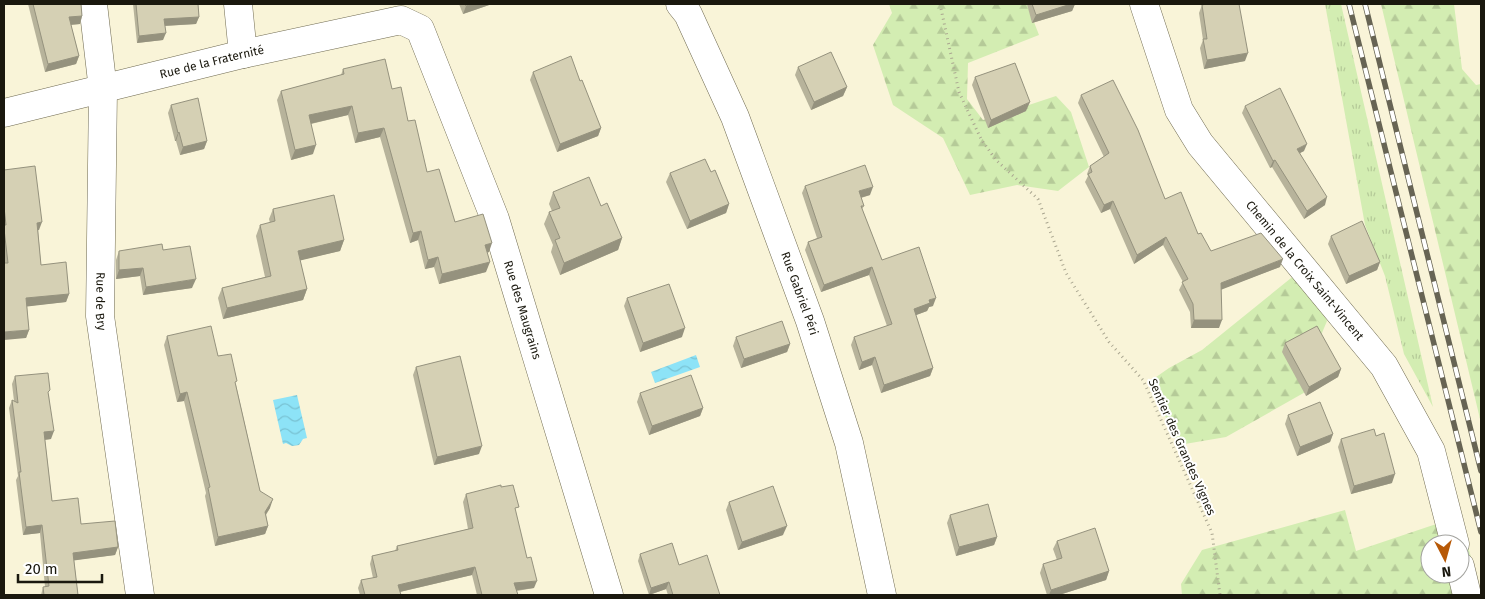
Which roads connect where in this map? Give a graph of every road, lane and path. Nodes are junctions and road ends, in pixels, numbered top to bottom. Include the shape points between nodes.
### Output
1 (93, 4) edge
2 (238, 4) edge
3 (680, 4) edge
4 (940, 4) edge
5 (1144, 4) edge
6 (420, 29) joint
7 (243, 54) junction
8 (103, 90) junction
9 (4, 113) edge
10 (1452, 534) edge
11 (140, 595) edge
12 (608, 595) edge
13 (882, 595) edge
14 (1220, 595) edge

1 - 8 street, Rue de Bry
2 - 7 street
3 - 13 street, Rue Gabriel Péri via 688,14 735,117 810,321 849,443
4 - 14 path, Sentier des Grandes Vignes via 959,92 981,139 996,160 1038,199 1066,273 1108,342 1143,380 1212,533
5 - 10 street, Chemin de la Croix Saint-Vincent via 1180,110 1200,144 1384,366 1431,451
6 - 7 street, Rue de la Fraternité via 401,20
6 - 12 street, Rue des Maugrains via 495,219
7 - 8 street, Rue de la Fraternité
8 - 9 street, Rue de la Fraternité
8 - 11 street, Rue de Bry via 100,316

